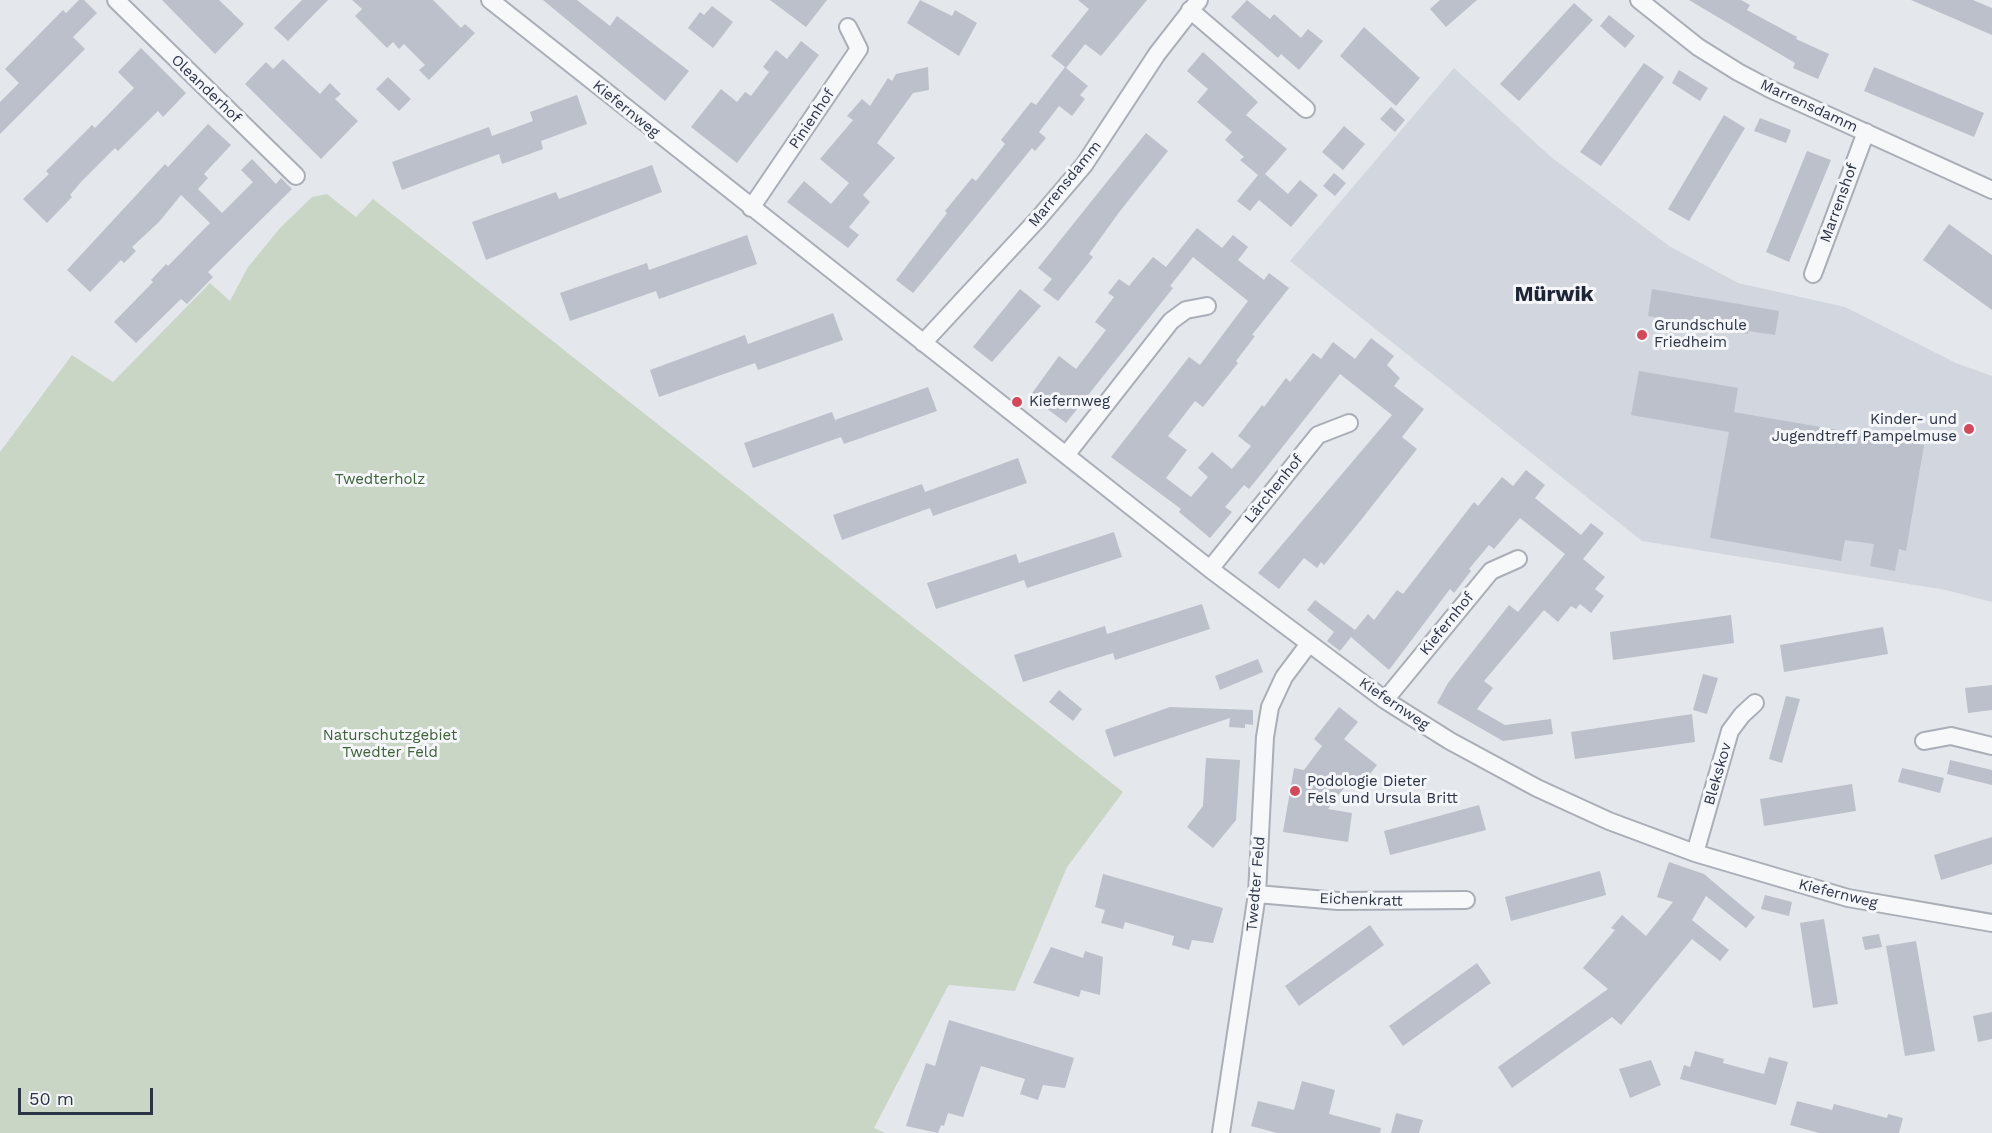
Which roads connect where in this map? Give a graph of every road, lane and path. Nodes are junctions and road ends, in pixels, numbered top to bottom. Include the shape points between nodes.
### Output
1 (116, 0) edge
2 (490, 0) edge
3 (1639, 0) edge
4 (1194, 5) edge
5 (848, 27) dead end
6 (1306, 110) dead end
7 (1866, 132) junction
8 (296, 176) dead end
9 (1991, 187) edge
10 (751, 208) junction
11 (1813, 274) dead end
12 (1207, 306) dead end
13 (923, 343) junction
14 (1349, 423) dead end
15 (1066, 455) junction
16 (1518, 559) dead end
17 (1210, 568) junction
18 (1308, 645) junction
19 (1385, 700) junction
20 (1755, 703) dead end
21 (1924, 741) dead end
22 (1992, 746) edge
23 (1695, 853) junction
24 (1257, 894) junction
25 (1466, 900) dead end
26 (1992, 923) edge
27 (1221, 1133) edge

1 - 8 street, Oleanderhof
2 - 10 street, Kiefernweg
3 - 7 street, Marrensdamm via 1698,47 1738,72
4 - 6 street, Marrensdamm
4 - 13 street, Marrensdamm via 1084,165
5 - 10 street, Pinienhof via 859,49
7 - 9 street, Marrensdamm
7 - 11 street, Marrenshof
10 - 13 street, Kiefernweg
12 - 15 street via 1186,310 1171,321
13 - 15 street, Kiefernweg
14 - 17 street, Lärchenhof via 1318,435
15 - 17 street, Kiefernweg
16 - 19 street, Kiefernhof via 1491,571
17 - 18 street, Kiefernweg
18 - 19 street, Kiefernweg
18 - 24 street, Twedter Feld via 1284,677 1270,706
19 - 23 street, Kiefernweg via 1538,788 1609,821
20 - 23 street, Blekskov via 1730,731
21 - 22 street via 1951,736
23 - 26 street, Kiefernweg via 1848,898
24 - 25 street, Eichenkratt via 1338,901
24 - 27 street, Twedter Feld

